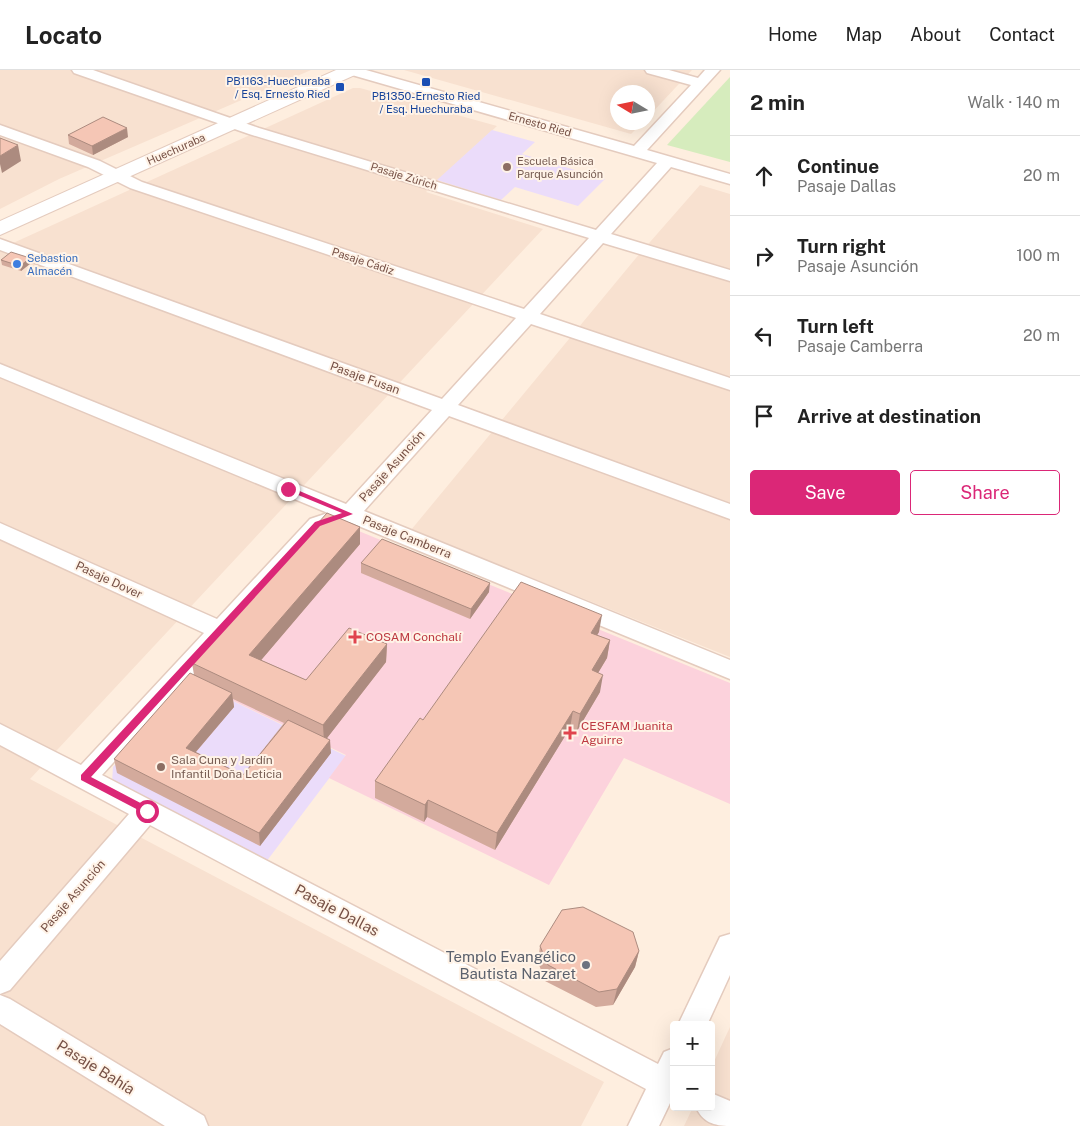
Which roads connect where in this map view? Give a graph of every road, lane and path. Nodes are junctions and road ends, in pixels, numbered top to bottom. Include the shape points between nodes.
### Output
1 (79, 70) edge
2 (351, 70) edge
3 (652, 70) edge
4 (714, 70) edge
5 (702, 83) junction
6 (234, 123) junction
7 (0, 130) edge
8 (637, 152) junction
9 (668, 161) junction
10 (117, 176) junction
11 (730, 179) edge
12 (0, 228) edge
13 (600, 236) junction
14 (0, 244) edge
15 (730, 276) edge
16 (528, 316) junction
17 (0, 370) edge
18 (730, 384) edge
19 (445, 408) junction
20 (730, 512) edge
21 (349, 514) junction
22 (0, 530) edge
23 (219, 630) junction
24 (730, 670) edge
25 (0, 734) edge
26 (84, 778) junction
27 (147, 811) junction
28 (730, 946) edge
29 (0, 981) edge
30 (0, 1008) edge
31 (694, 1021) edge
32 (670, 1077) edge
33 (715, 1109) edge
34 (730, 1117) edge
35 (192, 1126) edge
36 (643, 1126) edge

1 - 6 street, Pasaje Zúrich
2 - 6 street, Huechuraba
2 - 8 street, Ernesto Ried
3 - 5 street
4 - 5 street
5 - 8 street
6 - 10 street, Huechuraba
6 - 13 street, Pasaje Zúrich
7 - 10 street, Pasaje Cádiz via 94,164
8 - 9 street, Ernesto Ried
9 - 11 street, Ernesto Ried
9 - 13 street, Pasaje Asunción
10 - 12 street, Huechuraba
10 - 16 street, Pasaje Cádiz
13 - 15 street, Pasaje Zúrich
13 - 16 street, Pasaje Asunción
14 - 19 street, Pasaje Fusan
16 - 18 street, Pasaje Cádiz
16 - 19 street, Pasaje Asunción
17 - 21 street, Pasaje Camberra
19 - 20 street, Pasaje Fusan
19 - 21 street, Pasaje Asunción
21 - 23 street, Pasaje Asunción via 318,524
21 - 24 street, Pasaje Camberra
22 - 23 street, Pasaje Dover
23 - 26 street, Pasaje Asunción
25 - 26 street, Pasaje Dallas
26 - 27 street, Pasaje Dallas
27 - 29 street, Pasaje Asunción
27 - 32 street, Pasaje Dallas
28 - 31 street
30 - 35 street, Pasaje Bahía
32 - 36 street
33 - 34 street

